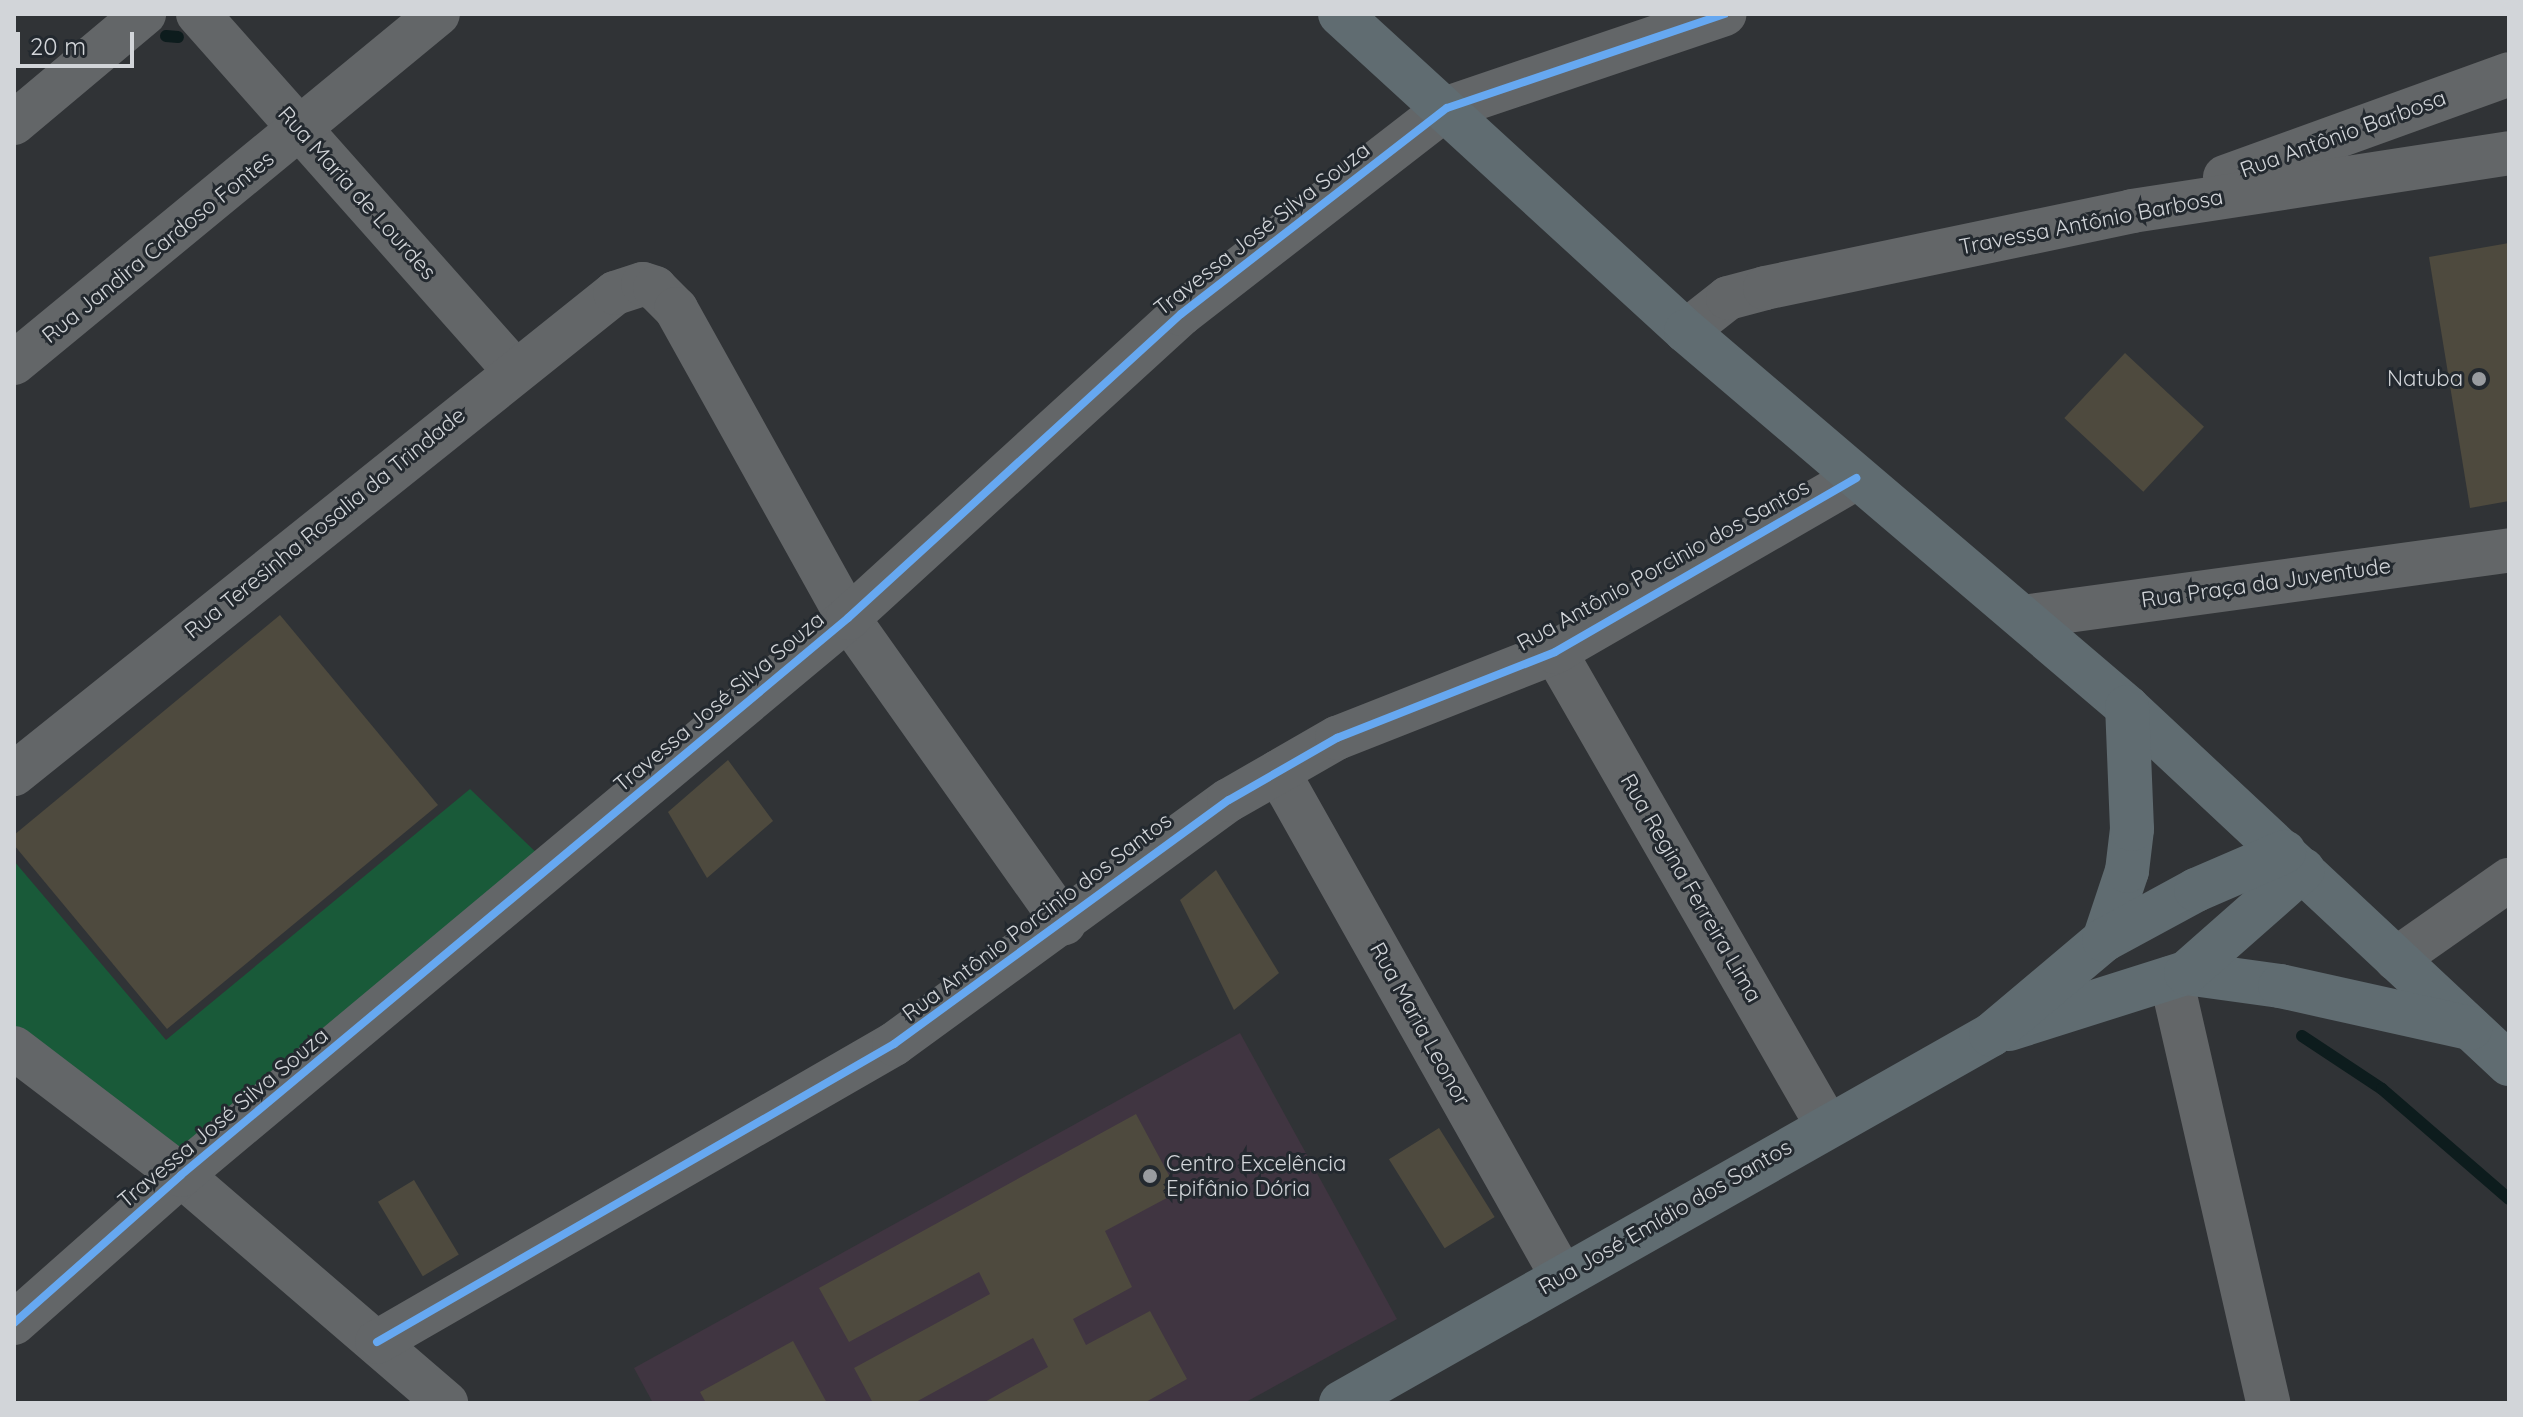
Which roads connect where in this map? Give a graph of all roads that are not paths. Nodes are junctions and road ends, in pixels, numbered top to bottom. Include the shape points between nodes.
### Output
1 (144, 14) edge
2 (198, 14) edge
3 (438, 14) edge
4 (1340, 14) edge
5 (1724, 14) edge
6 (2509, 74) edge
7 (1447, 108) junction
8 (14, 123) edge
9 (302, 131) junction
10 (2509, 153) edge
11 (2132, 211) junction
12 (1686, 331) junction
13 (14, 363) edge
14 (515, 371) junction
15 (1856, 478) junction
16 (2509, 550) edge
17 (2023, 617) junction
18 (848, 618) junction
19 (1555, 652) junction
20 (2127, 707) junction
21 (1278, 772) junction
22 (14, 774) edge
23 (2294, 861) junction
24 (2509, 880) edge
25 (1064, 923) junction
26 (2104, 940) junction
27 (2396, 959) junction
28 (2179, 976) junction
29 (2470, 1028) junction
30 (1991, 1035) junction
31 (14, 1048) edge
32 (2509, 1064) edge
33 (1827, 1125) junction
34 (181, 1175) junction
35 (1562, 1276) junction
36 (14, 1323) edge
37 (377, 1342) junction
38 (446, 1403) edge
39 (1341, 1403) edge
40 (2268, 1403) edge

1 - 8 street
2 - 9 street, Rua Maria de Lourdes
3 - 9 street, Rua Jandira Cardoso Fontes
4 - 7 main road
5 - 7 street, Travessa José Silva Souza
6 - 11 street, Rua Antônio Barbosa
7 - 12 main road
7 - 18 street, Travessa José Silva Souza via 1181,314
9 - 13 street, Rua Jandira Cardoso Fontes
9 - 14 street, Rua Maria de Lourdes
10 - 11 street, Travessa Antônio Barbosa
11 - 12 street, Travessa Antônio Barbosa via 1765,288 1728,298
12 - 15 main road
14 - 18 street, Rua Teresinha Rosalia da Trindade via 615,293 643,284 655,288 676,309
14 - 22 street, Rua Teresinha Rosalia da Trindade
15 - 17 main road
15 - 19 street, Rua Antônio Porcinio dos Santos
16 - 17 street, Rua Praça da Juventude
17 - 20 main road
18 - 25 street
18 - 34 street, Travessa José Silva Souza
19 - 21 street, Rua Antônio Porcinio dos Santos via 1374,721
19 - 33 street, Rua Regina Ferreira Lima
20 - 23 main road
20 - 26 main road via 2132,829 2127,871
21 - 25 street, Rua Antônio Porcinio dos Santos via 1144,857
21 - 35 street, Rua Maria Leonor
23 - 26 main road via 2196,890
23 - 27 main road
23 - 28 main road
24 - 27 street
25 - 37 street, Rua Antônio Porcinio dos Santos via 894,1044
26 - 30 main road
27 - 29 main road
28 - 29 main road via 2280,986
28 - 30 main road
28 - 40 street
29 - 32 main road
30 - 33 main road, Rua José Emídio dos Santos
31 - 34 street
33 - 35 main road, Rua José Emídio dos Santos
34 - 36 street, Travessa José Silva Souza
34 - 37 street
35 - 39 main road, Rua José Emídio dos Santos
37 - 38 street

